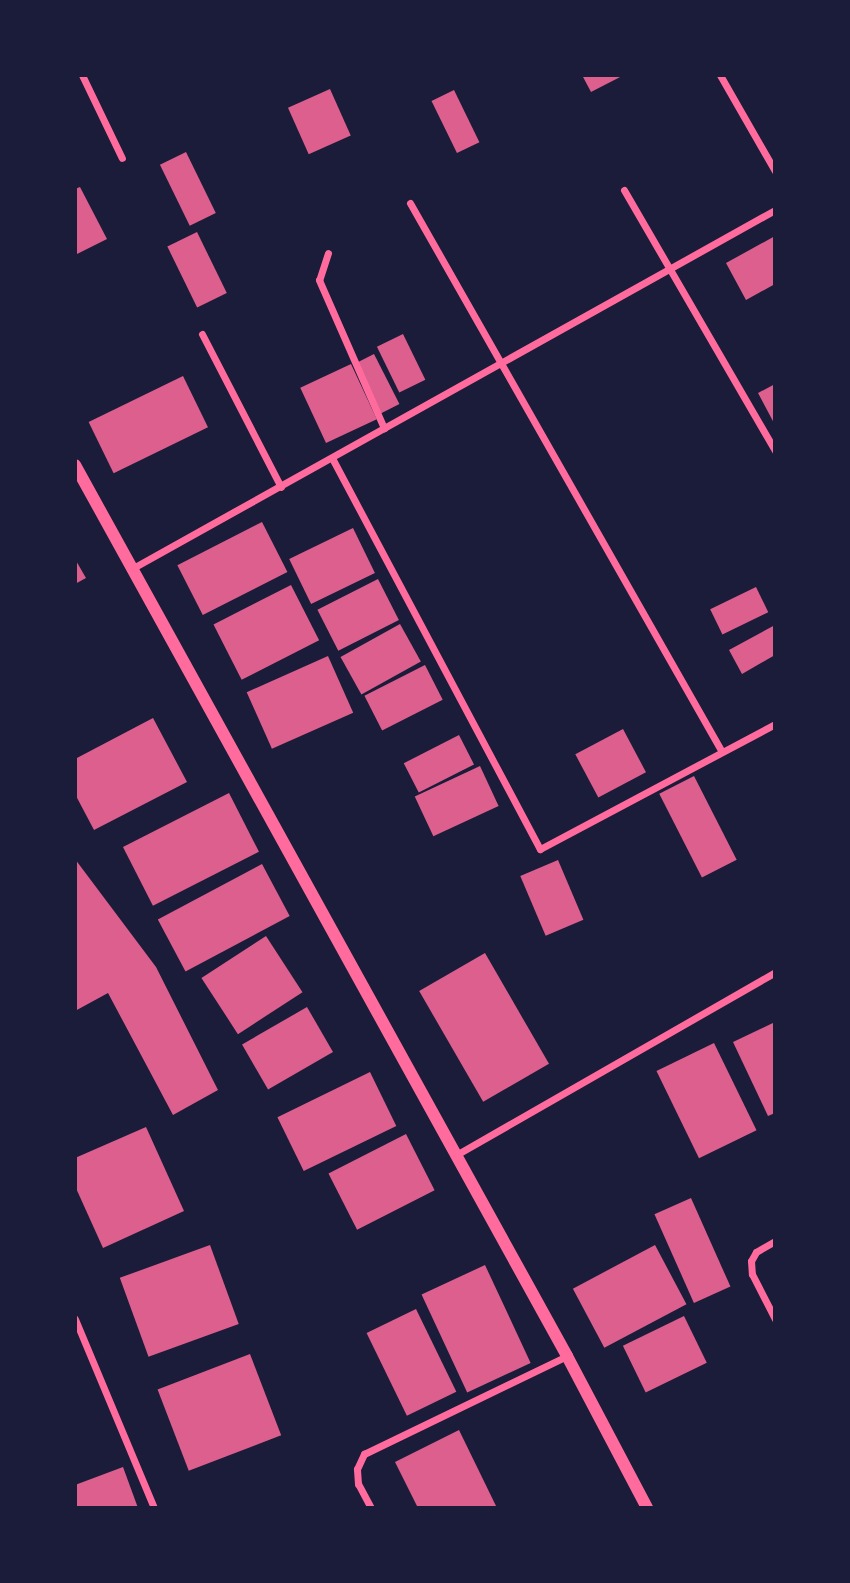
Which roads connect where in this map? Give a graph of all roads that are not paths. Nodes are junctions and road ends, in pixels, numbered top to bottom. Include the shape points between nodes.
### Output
1 (82, 75) edge
2 (720, 75) edge
3 (122, 158) dead end
4 (775, 171) edge
5 (624, 190) dead end
6 (410, 203) dead end
7 (775, 210) edge
8 (328, 253) dead end
9 (670, 270) junction
10 (202, 334) dead end
11 (504, 362) junction
12 (384, 428) junction
13 (775, 451) edge
14 (332, 458) junction
15 (76, 470) edge
16 (281, 486) junction
17 (133, 568) junction
18 (775, 724) edge
19 (722, 752) junction
20 (775, 972) edge
21 (456, 1155) junction
22 (775, 1241) edge
23 (775, 1318) edge
24 (75, 1319) edge
25 (568, 1356) junction
26 (154, 1508) edge
27 (372, 1508) edge
28 (646, 1508) edge

1 - 3 street
2 - 4 street
5 - 9 street
6 - 11 street
7 - 9 street
8 - 12 street via 319,280
9 - 11 street
9 - 13 street
10 - 16 street
11 - 12 street
11 - 19 street
12 - 14 street
14 - 16 street
14 - 19 street via 540,849
15 - 17 street
16 - 17 street
17 - 21 street
18 - 19 street
20 - 21 street
21 - 25 street
22 - 23 street via 756,1252 751,1261 752,1274
24 - 26 street
25 - 27 street via 364,1454 357,1469 358,1484
25 - 28 street

